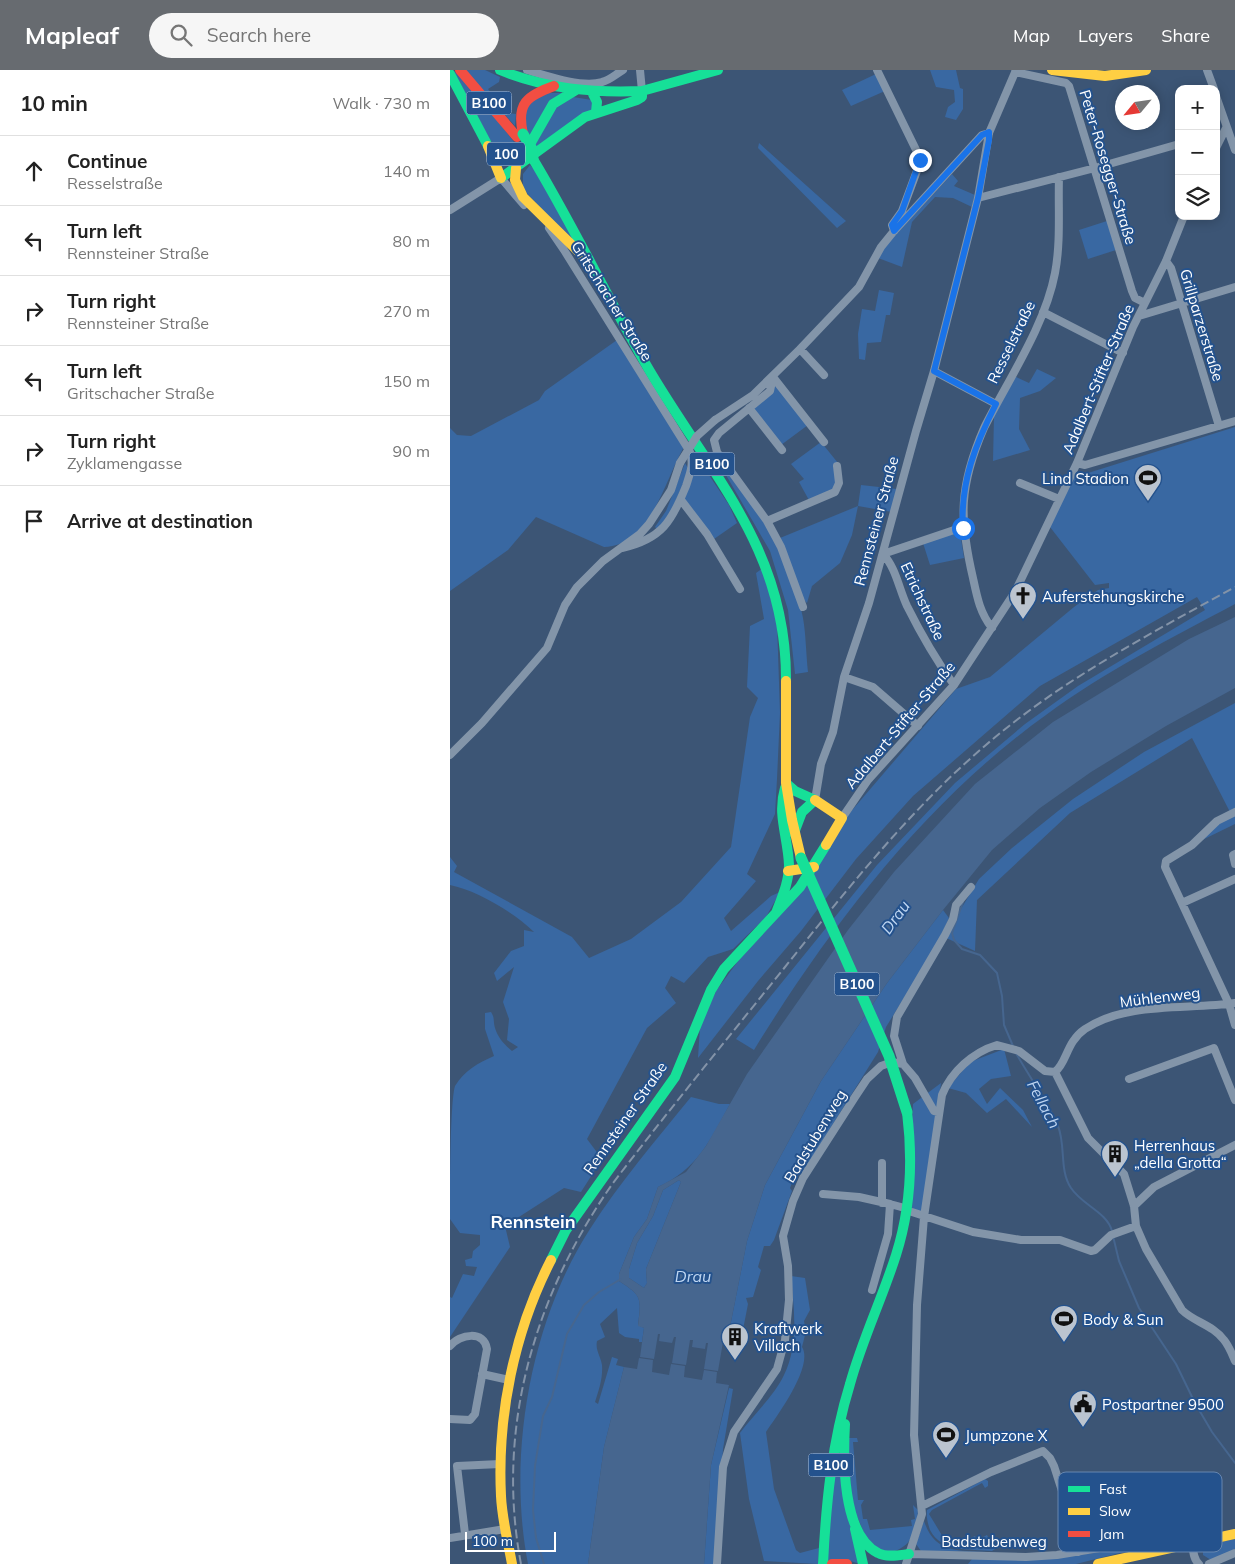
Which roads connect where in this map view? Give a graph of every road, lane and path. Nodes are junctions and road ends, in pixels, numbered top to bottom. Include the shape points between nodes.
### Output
1 (460, 70) edge
2 (527, 70) edge
3 (623, 70) edge
4 (640, 70) edge
5 (877, 70) edge
6 (1052, 70) edge
7 (1146, 70) edge
8 (1207, 70) edge
9 (501, 71) edge
10 (714, 71) edge
11 (1016, 71) edge
12 (450, 74) edge
13 (1213, 85) edge
14 (554, 86) junction
15 (576, 90) junction
16 (642, 91) junction
17 (592, 92) junction
18 (1220, 109) edge
19 (596, 112) junction
20 (1226, 128) junction
21 (1220, 130) edge
22 (989, 132) junction
23 (520, 136) junction
24 (1220, 140) edge
25 (1175, 145) edge
26 (488, 146) junction
27 (1235, 150) edge
28 (533, 159) joint
29 (516, 168) junction
30 (1095, 168) junction
31 (1060, 177) junction
32 (501, 178) junction
33 (978, 198) junction
34 (450, 210) edge
35 (1182, 220) edge
36 (894, 231) junction
37 (1166, 262) junction
38 (592, 266) junction
39 (1235, 287) edge
40 (1146, 303) junction
41 (1182, 304) junction
42 (1043, 312) junction
43 (1139, 316) junction
44 (800, 349) junction
45 (1123, 353) junction
46 (934, 371) junction
47 (824, 375) dead end
48 (773, 377) junction
49 (996, 404) junction
50 (749, 408) junction
51 (1235, 421) edge
52 (1219, 426) junction
53 (824, 442) dead end
54 (782, 450) dead end
55 (1077, 463) junction
56 (837, 466) dead end
57 (1020, 483) dead end
58 (1059, 499) junction
59 (680, 500) junction
60 (767, 521) junction
61 (963, 528) junction
62 (622, 548) junction
63 (883, 554) junction
64 (740, 589) dead end
65 (803, 607) dead end
66 (992, 628) junction
67 (844, 677) junction
68 (954, 685) junction
69 (918, 726) junction
70 (450, 755) edge
71 (786, 784) junction
72 (815, 800) junction
73 (1235, 812) edge
74 (842, 818) junction
75 (794, 833) junction
76 (1235, 854) edge
77 (1235, 864) edge
78 (814, 867) junction
79 (788, 870) junction
80 (1235, 879) edge
81 (971, 887) dead end
82 (1182, 903) junction
83 (776, 913) junction
84 (1232, 1004) edge
85 (1235, 1026) edge
86 (903, 1064) junction
87 (1055, 1072) junction
88 (1129, 1079) dead end
89 (1235, 1100) edge
90 (938, 1112) junction
91 (1235, 1145) edge
92 (882, 1163) dead end
93 (823, 1194) dead end
94 (886, 1204) junction
95 (1134, 1206) junction
96 (901, 1208) dead end
97 (912, 1212) dead end
98 (924, 1217) junction
99 (1136, 1226) junction
100 (872, 1290) dead end
101 (450, 1346) edge
102 (1235, 1361) edge
103 (482, 1374) junction
104 (509, 1380) junction
105 (849, 1387) junction
106 (450, 1418) edge
107 (500, 1464) junction
108 (454, 1465) edge
109 (1058, 1478) edge
110 (922, 1506) junction
111 (854, 1522) junction
112 (505, 1529) junction
113 (465, 1534) junction
114 (1235, 1534) edge
115 (1222, 1537) edge
116 (450, 1538) edge
117 (1078, 1552) edge
118 (1152, 1552) edge
119 (1194, 1552) edge
120 (1235, 1553) edge
121 (907, 1559) edge
122 (512, 1564) edge
123 (717, 1564) edge
124 (823, 1564) edge
125 (832, 1564) edge
126 (847, 1564) edge
127 (863, 1564) edge
128 (1098, 1564) edge
129 (1199, 1564) edge
130 (1209, 1564) edge

1 - 23 main road, B100
2 - 3 street via 553,78 591,83 607,80
4 - 16 street
5 - 36 street via 920,160 902,211 892,225
6 - 7 main road via 1105,76
8 - 13 street
9 - 14 main road
10 - 16 main road
11 - 22 street, Rennsteiner Straße
11 - 30 street, Peter-Rosegger-Straße via 1069,86
12 - 26 main road, 100
14 - 15 main road
14 - 23 main road, 100 via 531,94 525,100 519,117
15 - 17 main road
15 - 26 main road, 100 via 550,108 534,141 522,152 508,155
16 - 17 main road
16 - 19 main road via 642,97 637,100
17 - 19 main road via 597,102
18 - 20 street
19 - 29 main road
20 - 21 street
20 - 24 street
20 - 27 street
22 - 33 street, Rennsteiner Straße
22 - 36 street, Gritschacher Straße via 982,135
23 - 28 main road, 100, bridge via 532,149
25 - 30 street
26 - 32 main road, 100
28 - 38 main road, B100
29 - 32 main road
29 - 38 main road, 100 via 515,180 523,197
30 - 31 street
30 - 40 street, Peter-Rosegger-Straße via 1135,298
31 - 33 street
31 - 42 street, Resselstraße via 1056,270
32 - 34 street
32 - 59 street, Gritschacher Straße via 552,232 690,452 692,469
33 - 46 street, Rennsteiner Straße
35 - 37 street, Adalbert-Stifter-Straße
36 - 44 street, Gritschacher Straße via 858,286
37 - 40 street, Adalbert-Stifter-Straße
37 - 41 street, Grillparzerstraße via 1171,268
38 - 71 main road, B100 via 652,375 726,484 769,570 779,608 786,657
39 - 41 street
40 - 43 street, Adalbert-Stifter-Straße
41 - 43 street
41 - 52 street, Grillparzerstraße
42 - 45 street
42 - 49 street, Resselstraße
43 - 45 street, Adalbert-Stifter-Straße
44 - 47 street
44 - 48 street, Gritschacher Straße
45 - 55 street, Adalbert-Stifter-Straße
46 - 49 street
46 - 63 street, Rennsteiner Straße
48 - 50 street via 770,391
48 - 53 street
48 - 62 street, Gritschacher Straße, bridge via 697,436 680,463 660,510 640,534
49 - 61 street, Resselstraße via 969,466 962,501
50 - 54 street
50 - 60 street via 714,440 717,452
51 - 52 street
52 - 55 street via 1085,465
55 - 58 street, Adalbert-Stifter-Straße
56 - 60 street via 839,483 836,492
57 - 58 street
58 - 66 street, Adalbert-Stifter-Straße via 1015,592
59 - 62 street, Gritschacher Straße via 662,530 640,544
59 - 64 street via 707,534
60 - 65 street via 781,547
61 - 63 street
61 - 66 street, Resselstraße via 979,606
62 - 70 street, Gritschacher Straße via 577,586 565,605 547,648
63 - 67 street, Rennsteiner Straße
63 - 68 street, Etrichstraße via 890,562 930,649
66 - 68 street, Adalbert-Stifter-Straße
67 - 69 street via 873,687
67 - 72 street, Rennsteiner Straße
68 - 69 street, Adalbert-Stifter-Straße
69 - 74 street, Adalbert-Stifter-Straße via 868,780
71 - 72 main road
71 - 75 main road, B100
71 - 79 main road via 781,823
72 - 74 main road
72 - 75 main road via 802,812
73 - 82 street via 1218,821 1192,845 1166,860 1165,867
74 - 78 main road, Rennsteiner Straße
75 - 105 main road, B100, bridge via 801,858 890,1056 907,1112 912,1156 903,1229
76 - 77 street
78 - 79 main road
78 - 83 main road, Rennsteiner Straße
79 - 83 main road
80 - 82 street
81 - 86 street via 956,905 945,935 896,1017 894,1036
82 - 84 street
83 - 104 main road, Rennsteiner Straße via 724,969 711,990 675,1077 566,1230 532,1300
84 - 85 street
84 - 87 street, Mühlenweg via 1166,1008 1099,1022 1074,1038
86 - 90 street via 934,1111
86 - 123 street, Badstubenweg via 892,1062 881,1066 867,1080 803,1178 793,1201 783,1236 789,1300 784,1340 776,1369 734,1432 723,1467
87 - 90 street via 1045,1071 1009,1047 991,1047 963,1065 947,1083
87 - 95 street via 1088,1138 1124,1174
88 - 89 street via 1214,1048
90 - 98 street
91 - 95 street via 1154,1187
92 - 94 street
93 - 94 street via 859,1197
94 - 96 street
94 - 100 street via 888,1234
95 - 99 street
97 - 98 street
98 - 99 street via 973,1232 1021,1240 1068,1241 1091,1250 1113,1234
98 - 110 street via 917,1305 914,1434
99 - 102 street via 1156,1268 1182,1310 1221,1336
101 - 103 street via 465,1336 481,1337 488,1349
103 - 104 street
103 - 106 street via 475,1414 470,1420
104 - 107 main road, Rennsteiner Straße
105 - 111 main road via 844,1461
105 - 124 main road, B100 via 831,1465
107 - 108 street
107 - 112 main road, Rennsteiner Straße
108 - 113 street
109 - 110 street via 1050,1458 1043,1452 991,1472
110 - 121 street
111 - 121 main road via 871,1548 880,1554
111 - 127 main road
112 - 113 street
112 - 122 main road, Rennsteiner Straße
113 - 116 street
114 - 115 main road
117 - 121 street, Badstubenweg via 1026,1557
118 - 128 main road
119 - 129 street
120 - 130 street
125 - 126 main road

